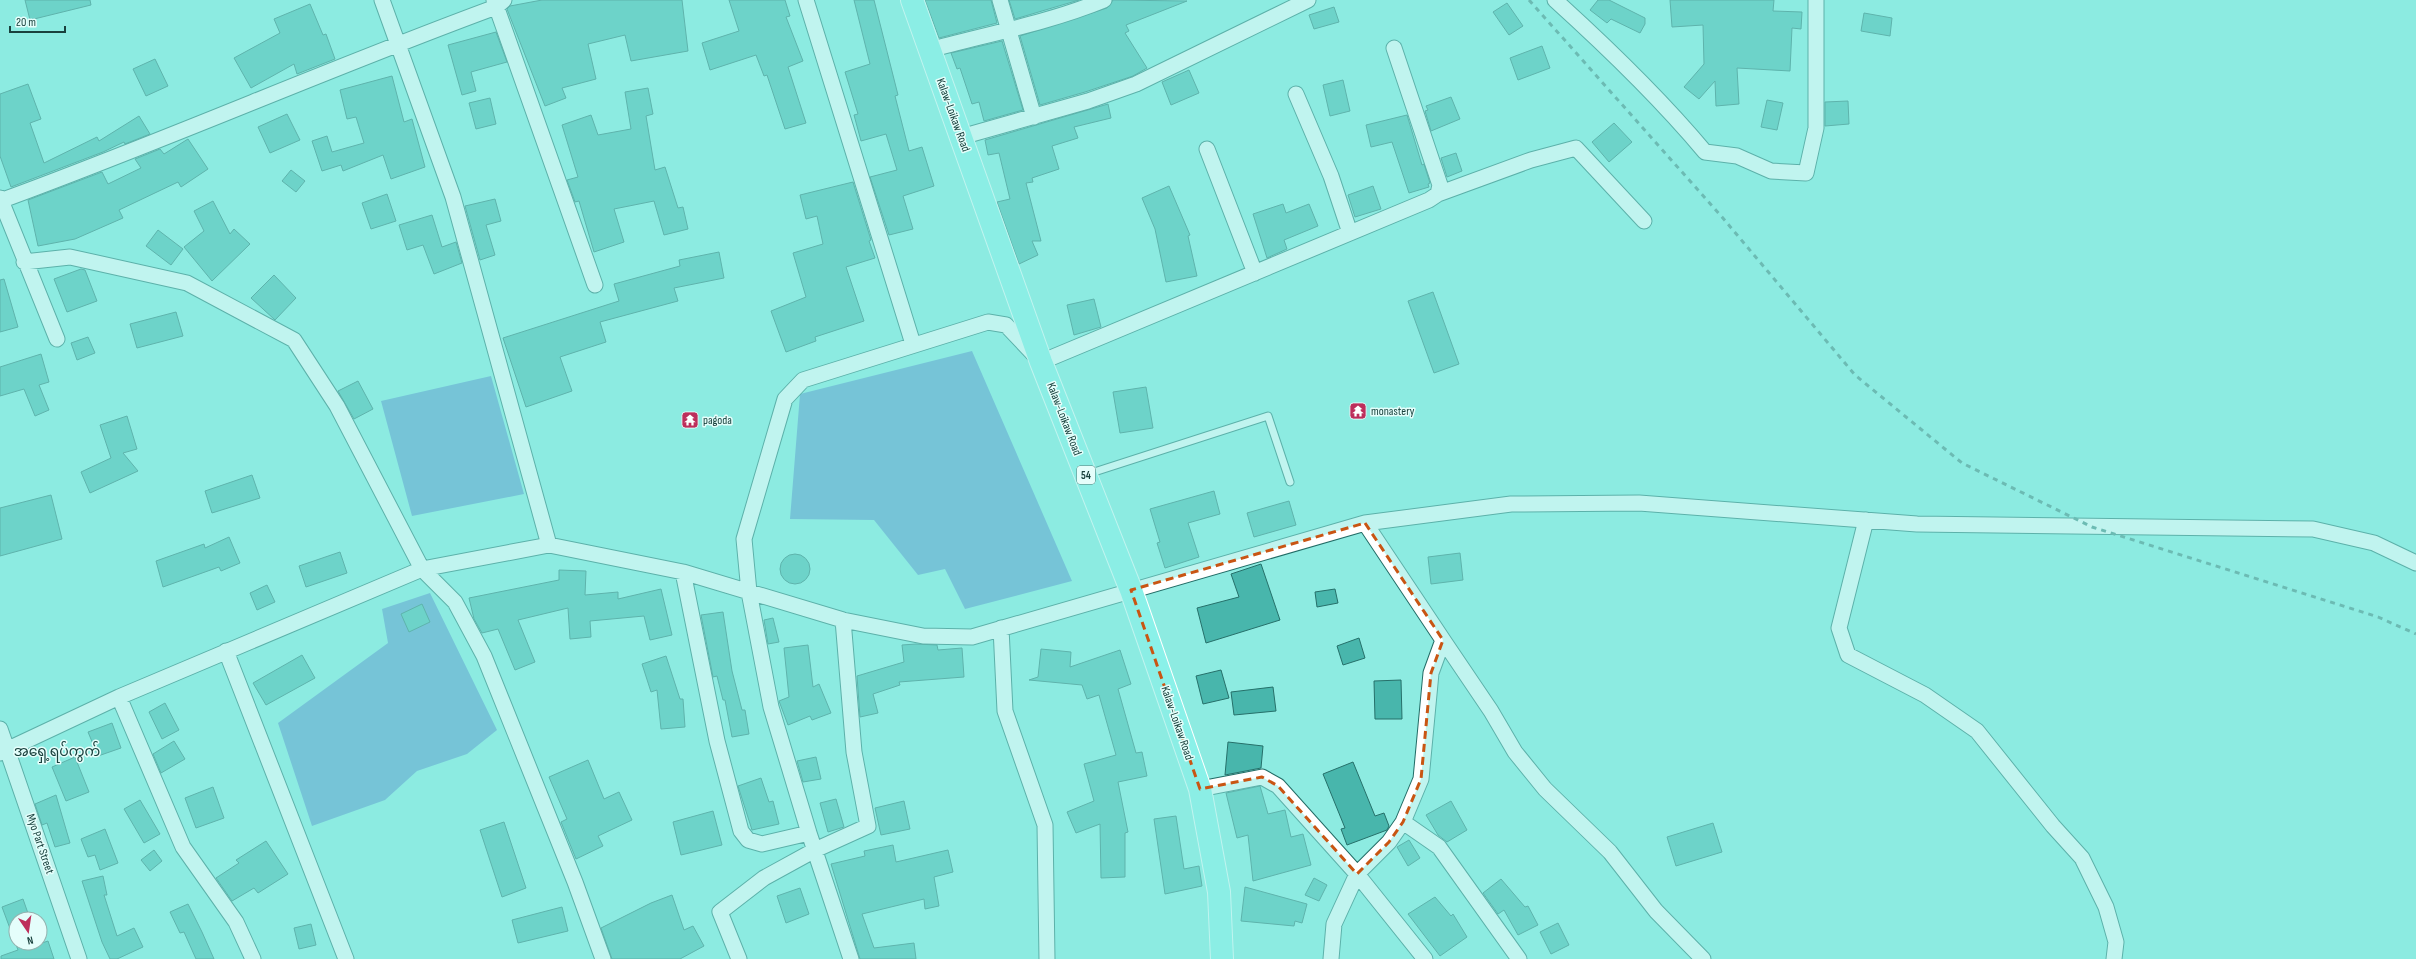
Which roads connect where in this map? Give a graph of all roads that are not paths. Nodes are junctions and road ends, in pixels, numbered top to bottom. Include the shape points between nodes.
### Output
1 (382, 0) edge
2 (806, 0) edge
3 (912, 0) edge
4 (1000, 0) edge
5 (1104, 0) edge
6 (1308, 0) edge
7 (1555, 0) edge
8 (1816, 0) edge
9 (498, 2) edge
10 (1009, 30) junction
11 (399, 43) junction
12 (1394, 48) dead end
13 (929, 50) junction
14 (1296, 94) dead end
15 (1034, 117) junction
16 (961, 137) junction
17 (1207, 149) dead end
18 (1438, 194) junction
19 (0, 200) edge
20 (1644, 222) dead end
21 (1350, 233) junction
22 (24, 262) junction
23 (1255, 273) junction
24 (595, 285) dead end
25 (57, 339) dead end
26 (913, 344) junction
27 (1041, 362) junction
28 (1086, 475) junction
29 (1290, 482) dead end
30 (1866, 520) junction
31 (1365, 523) junction
32 (549, 545) junction
33 (2416, 563) edge
34 (422, 569) junction
35 (683, 572) junction
36 (1131, 590) junction
37 (750, 592) junction
38 (843, 620) junction
39 (1001, 628) junction
40 (1443, 640) junction
41 (226, 651) junction
42 (119, 697) junction
43 (0, 729) edge
44 (4, 751) edge
45 (1200, 789) junction
46 (1403, 822) junction
47 (809, 832) junction
48 (815, 850) junction
49 (1357, 874) junction
50 (79, 959) edge
51 (253, 959) edge
52 (346, 959) edge
53 (603, 959) edge
54 (739, 959) edge
55 (851, 959) edge
56 (1047, 959) edge
57 (1222, 959) edge
58 (1331, 959) edge
59 (1425, 959) edge
60 (1519, 959) edge
61 (1703, 959) edge
62 (2114, 959) edge

1 - 11 street
2 - 26 street
3 - 13 main road, Kalaw-Loikaw Road / 54
4 - 10 street
5 - 10 street via 1086,8
6 - 15 street via 1136,84
7 - 8 street via 1611,50 1705,152 1737,156 1771,171 1806,173 1816,128
9 - 11 street
9 - 24 street
10 - 13 street
10 - 15 street
11 - 19 street via 178,133
11 - 32 street via 453,197
12 - 18 street via 1440,185
13 - 16 main road, Kalaw-Loikaw Road / 54
14 - 21 street via 1331,176
15 - 16 street
16 - 27 main road, Kalaw-Loikaw Road / 54
17 - 23 street
18 - 20 street via 1531,160 1576,148
18 - 21 street
19 - 22 street
21 - 23 street
22 - 25 street
22 - 34 street via 70,257 187,283 294,340 337,406
23 - 27 street
26 - 27 street via 988,322 1006,325
26 - 37 street via 803,380 784,399 744,539
27 - 28 main road, Kalaw-Loikaw Road / 54
28 - 29 lane via 1268,416
28 - 36 main road, Kalaw-Loikaw Road / 54
30 - 31 street via 1638,502 1512,504
30 - 33 street via 1925,524 2313,529 2374,543
30 - 62 street via 1839,628 1848,655 1925,695 1977,730 2053,826 2082,858 2106,907 2116,942
31 - 36 street
31 - 40 street
32 - 34 street
32 - 35 street
34 - 41 street
34 - 53 street via 455,602 484,656 575,882
35 - 37 street
35 - 47 street via 717,741 741,831 748,840 762,844
36 - 39 street
36 - 45 main road, Kalaw-Loikaw Road / 54
37 - 38 street
37 - 47 street via 771,707
38 - 39 street via 923,636 972,636
38 - 48 street via 854,752 868,826
39 - 56 street via 1005,711 1045,825
40 - 46 street via 1431,673 1421,779
40 - 61 street via 1514,752 1545,789 1610,852 1656,911
41 - 42 street
41 - 52 street
42 - 44 street
42 - 51 street via 183,847 236,922
43 - 44 street, Myo Part Street
44 - 50 street, Myo Part Street
45 - 49 street via 1262,777 1278,786
45 - 57 main road, Kalaw-Loikaw Road / 54 via 1219,892
46 - 49 street via 1389,842
46 - 60 street via 1439,847
47 - 48 street
48 - 54 street via 764,878 720,912
48 - 55 street
49 - 58 street via 1334,924
49 - 59 street

